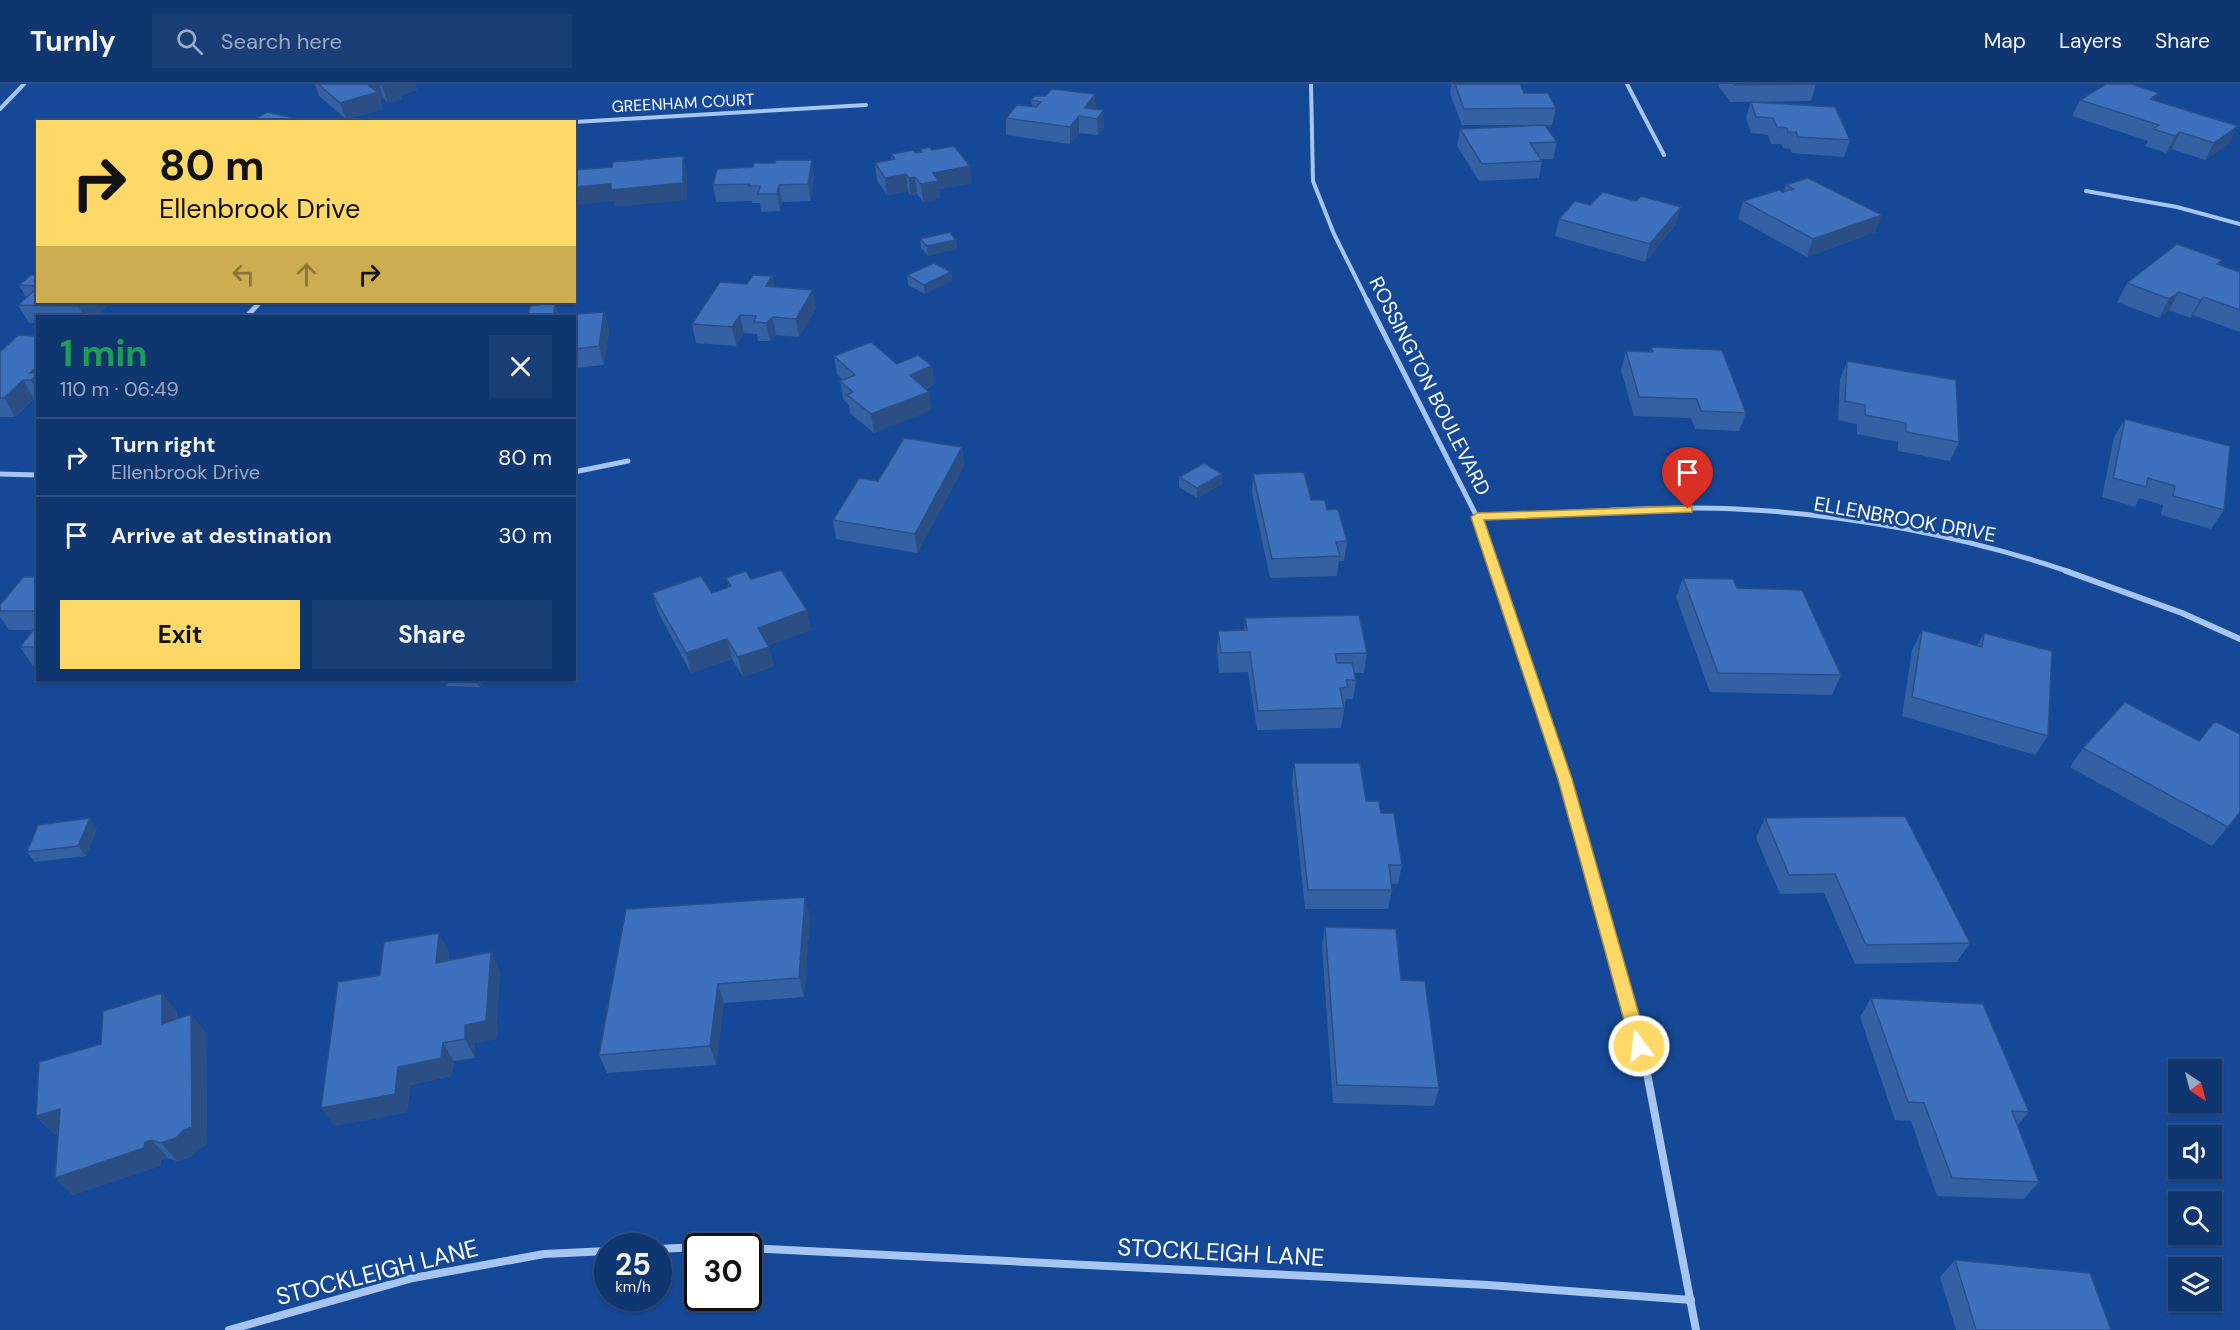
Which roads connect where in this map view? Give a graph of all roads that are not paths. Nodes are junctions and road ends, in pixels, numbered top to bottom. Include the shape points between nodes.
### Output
1 (24, 84) edge
2 (1311, 84) edge
3 (1627, 84) edge
4 (866, 105) dead end
5 (0, 110) edge
6 (576, 122) edge
7 (1664, 154) dead end
8 (2086, 191) dead end
9 (2240, 224) edge
10 (259, 303) edge
11 (248, 315) edge
12 (627, 461) dead end
13 (576, 472) edge
14 (0, 474) edge
15 (36, 475) edge
16 (1477, 517) junction
17 (2240, 639) edge
18 (762, 1249) edge
19 (594, 1252) edge
20 (1691, 1300) junction
21 (229, 1330) edge
22 (1696, 1330) edge

1 - 5 street
2 - 16 street, ROSSINGTON BOULEVARD via 1313,181 1334,234
3 - 7 street
4 - 6 street, GREENHAM COURT
8 - 9 street via 2177,207
10 - 11 street
12 - 13 street
14 - 15 street
16 - 17 street, ELLENBROOK DRIVE via 1698,509 1853,520 1967,541 2083,574
16 - 20 street, ROSSINGTON BOULEVARD via 1565,779 1639,1045
18 - 20 street, STOCKLEIGH LANE via 1488,1285
19 - 21 street, STOCKLEIGH LANE via 543,1254 412,1278
20 - 22 street, ROSSINGTON BOULEVARD

